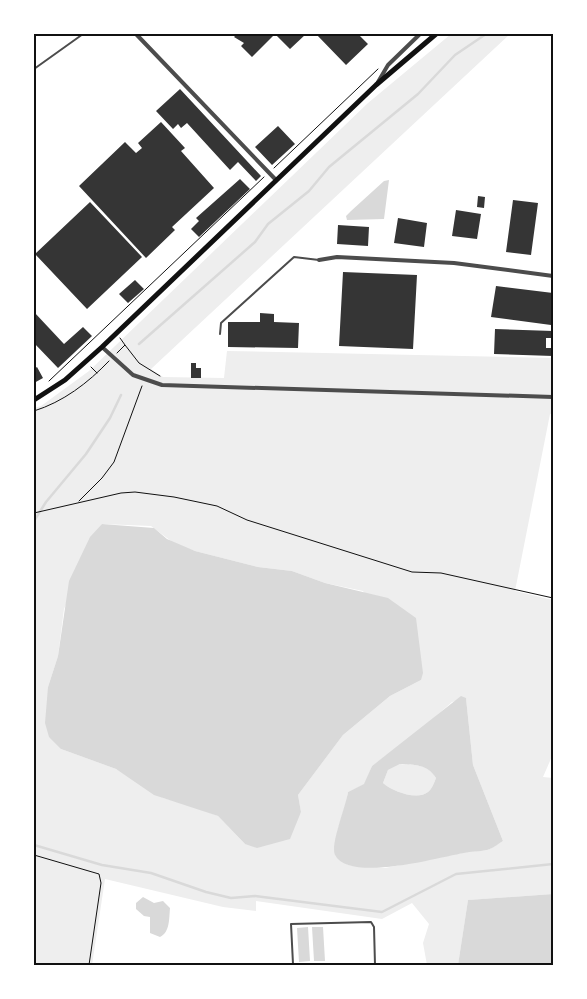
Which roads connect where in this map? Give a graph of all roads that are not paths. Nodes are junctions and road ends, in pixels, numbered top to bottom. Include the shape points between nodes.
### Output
1 (82, 34) edge
2 (136, 34) edge
3 (420, 34) edge
4 (436, 34) edge
5 (34, 69) edge
6 (376, 85) junction
7 (276, 180) junction
8 (319, 260) joint
9 (553, 276) edge
10 (220, 334) dead end
11 (102, 347) junction
12 (553, 397) edge
13 (34, 400) edge
14 (295, 965) edge
15 (364, 965) edge
16 (375, 965) edge

1 - 5 lane
2 - 7 street
3 - 6 street via 388,65
4 - 6 main road
6 - 7 main road
7 - 11 main road
8 - 9 street via 337,257 454,263
8 - 10 lane via 294,257 221,323
11 - 12 street via 133,375 162,385
11 - 13 main road via 65,380
14 - 16 lane via 292,924 371,922 374,927
15 - 16 lane

